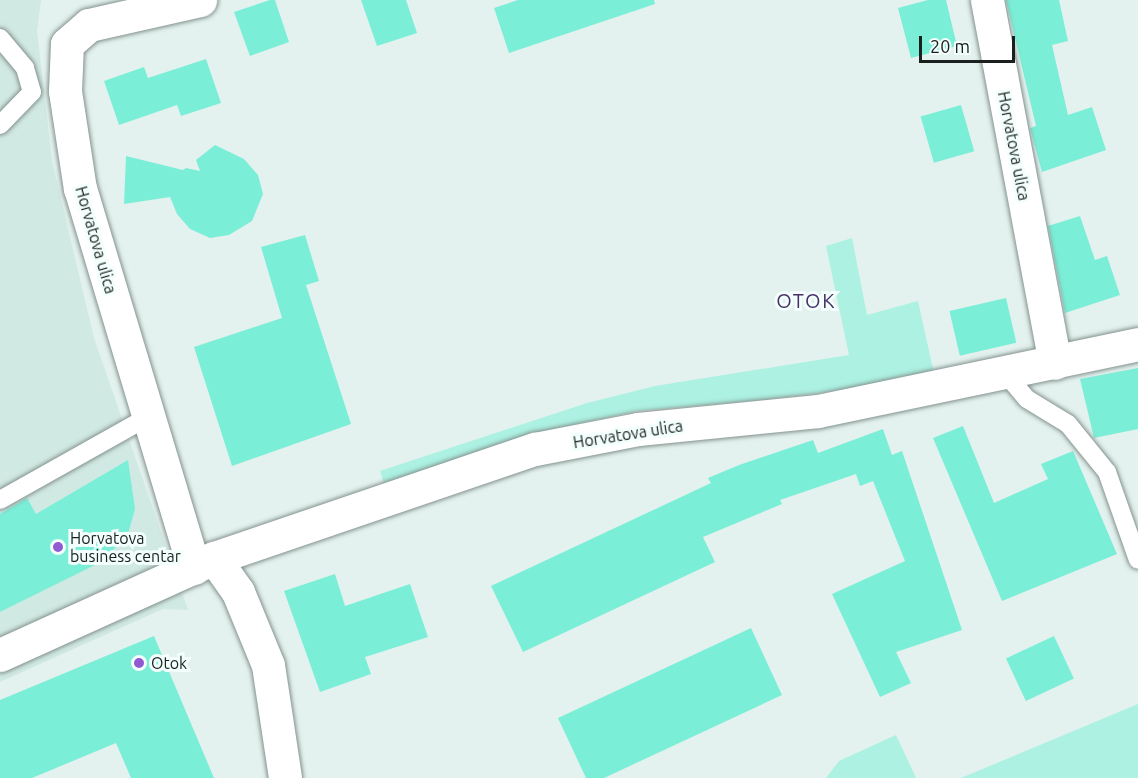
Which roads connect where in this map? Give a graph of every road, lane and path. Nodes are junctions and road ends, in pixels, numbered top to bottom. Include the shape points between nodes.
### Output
1 (200, 0) edge
2 (987, 0) edge
3 (0, 38) edge
4 (0, 125) edge
5 (1138, 344) edge
6 (1055, 363) junction
7 (1005, 373) junction
8 (148, 417) junction
9 (0, 500) edge
10 (1138, 560) edge
11 (204, 563) junction
12 (0, 655) edge
13 (285, 778) edge

1 - 8 street, Horvatova ulica via 89,25 67,44 65,91 80,189
2 - 6 street, Horvatova ulica
3 - 4 lane via 25,68 32,92
5 - 6 street, Horvatova ulica
6 - 7 street, Horvatova ulica
7 - 10 lane via 1027,399 1068,424 1107,472
7 - 11 street, Horvatova ulica via 818,411 638,429 534,449
8 - 9 lane
8 - 11 street, Horvatova ulica
11 - 12 street, Horvatova ulica
11 - 13 street, Horvatova ulica via 238,592 268,665

